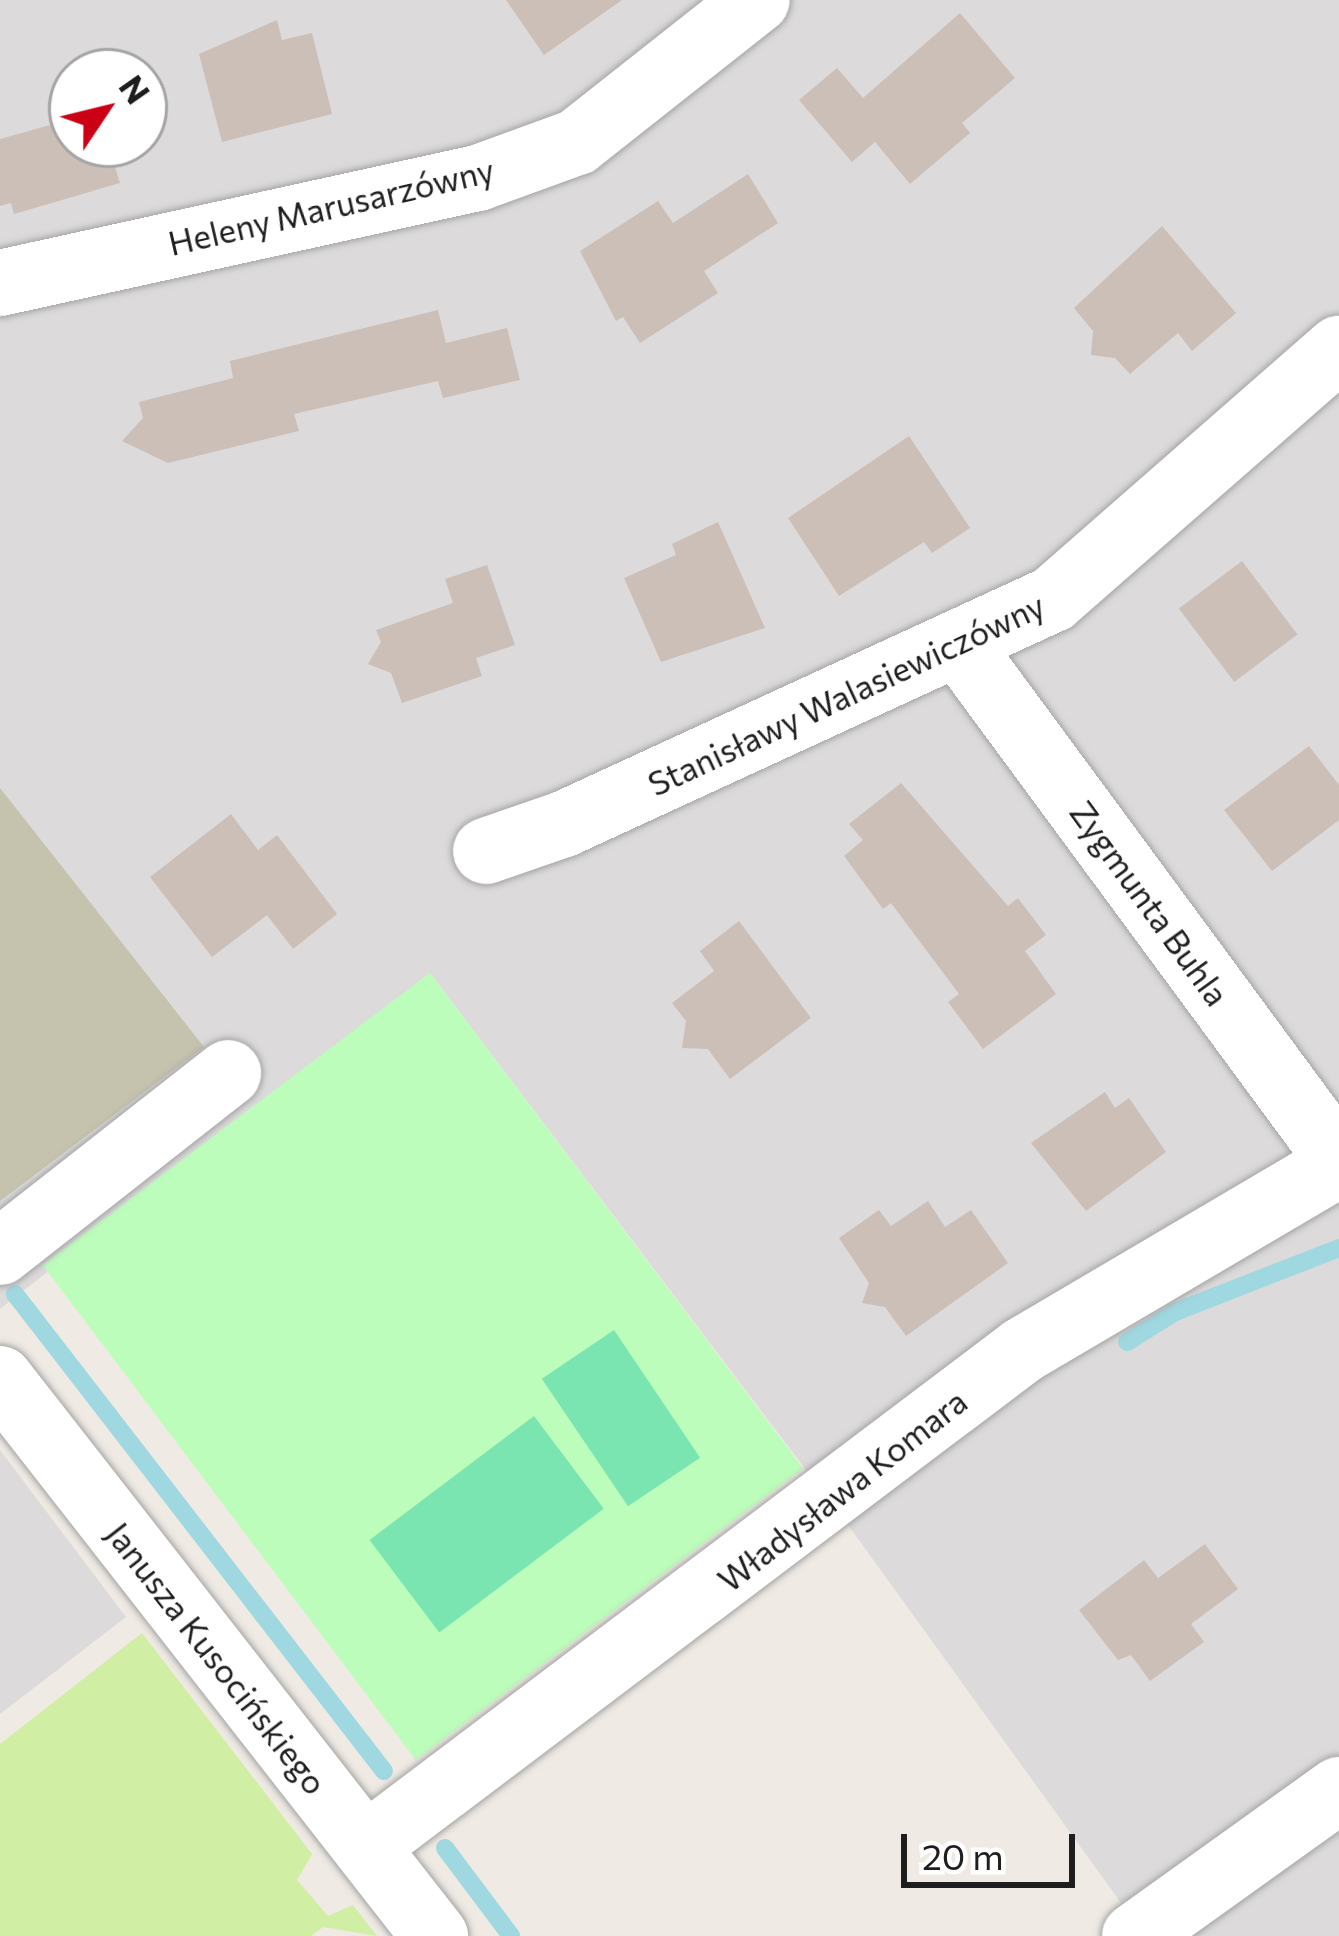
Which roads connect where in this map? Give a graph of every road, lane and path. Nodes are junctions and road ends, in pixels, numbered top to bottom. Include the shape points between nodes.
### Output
1 (730, 9) edge
2 (0, 283) edge
3 (1339, 350) edge
4 (960, 646) junction
5 (487, 850) dead end
6 (228, 1073) dead end
7 (1339, 1162) edge
8 (0, 1252) edge
9 (0, 1379) edge
10 (1339, 1790) edge
11 (366, 1846) junction
12 (435, 1936) edge
13 (1135, 1936) edge

1 - 2 street, Heleny Marusarzówny via 577,142 498,171
3 - 4 street, Stanisławy Walasiewiczówny via 1053,599
4 - 5 street, Stanisławy Walasiewiczówny via 564,824
4 - 7 street, Zygmunta Buhla
6 - 8 street
7 - 11 street, Władysława Komara via 1023,1350
9 - 11 street, Janusza Kusocińskiego
10 - 13 street
11 - 12 street, Janusza Kusocińskiego

